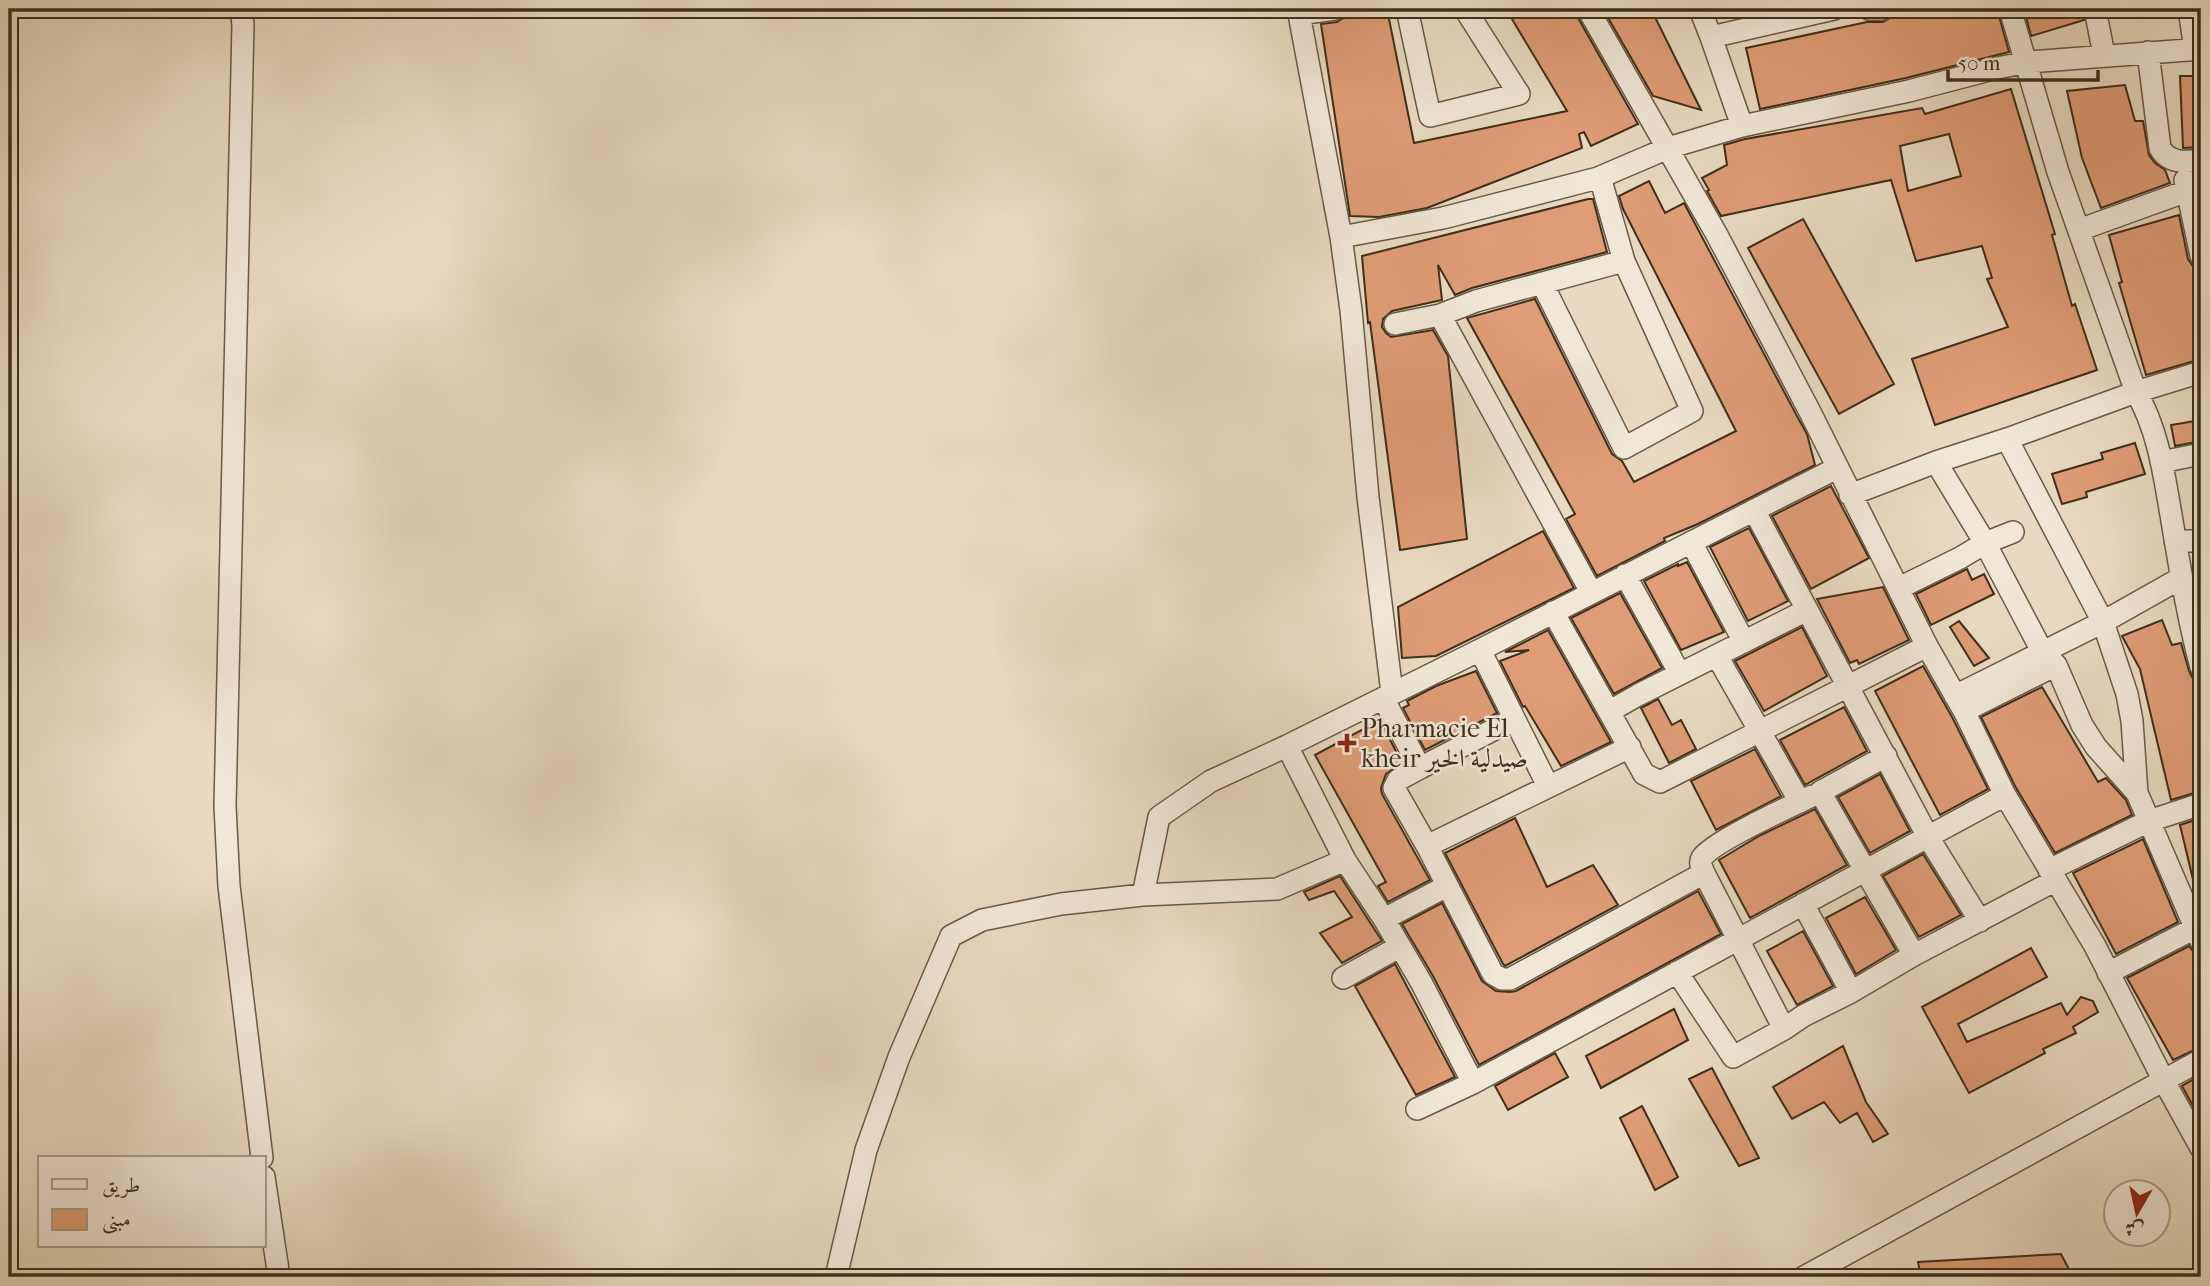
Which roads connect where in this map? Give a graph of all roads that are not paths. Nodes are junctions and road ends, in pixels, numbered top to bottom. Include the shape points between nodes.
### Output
1 (242, 9) edge
2 (1335, 9) edge
3 (1407, 9) edge
4 (1465, 9) edge
5 (1588, 9) edge
6 (1700, 9) edge
7 (1834, 9) edge
8 (1842, 9) edge
9 (1852, 9) edge
10 (1869, 9) edge
11 (1882, 9) edge
12 (2010, 9) edge
13 (2095, 9) edge
14 (2189, 9) edge
15 (1711, 37) junction
16 (2198, 49) edge
17 (2148, 52) junction
18 (2104, 55) junction
19 (2028, 62) junction
20 (1742, 126) junction
21 (1668, 148) junction
22 (2191, 161) edge
23 (1598, 178) junction
24 (2187, 191) junction
25 (2079, 230) junction
26 (1340, 237) junction
27 (2201, 250) edge
28 (1623, 261) junction
29 (1542, 283) junction
30 (1440, 315) junction
31 (1395, 324) dead end
32 (2201, 372) edge
33 (2136, 392) junction
34 (2007, 439) junction
35 (2201, 454) edge
36 (1936, 462) junction
37 (2161, 462) junction
38 (1837, 468) junction
39 (1850, 495) junction
40 (1754, 510) junction
41 (2013, 532) dead end
42 (2175, 541) junction
43 (2201, 541) edge
44 (1691, 542) junction
45 (1985, 543) junction
46 (1625, 575) junction
47 (2181, 578) junction
48 (1899, 589) junction
49 (1591, 592) junction
50 (1807, 610) junction
51 (1553, 611) junction
52 (2104, 622) junction
53 (1744, 642) junction
54 (1927, 646) junction
55 (1480, 650) junction
56 (1717, 656) junction
57 (2049, 659) junction
58 (2201, 667) edge
59 (1680, 674) junction
60 (1849, 687) junction
61 (1387, 695) junction
62 (1960, 703) junction
63 (1610, 711) junction
64 (1514, 719) junction
65 (1760, 732) junction
66 (1287, 746) junction
67 (1630, 747) junction
68 (1886, 757) junction
69 (1420, 768) junction
70 (1548, 786) junction
71 (1820, 792) junction
72 (2137, 793) junction
73 (2005, 795) junction
74 (1800, 802) junction
75 (2201, 804) edge
76 (2149, 821) junction
77 (1928, 837) junction
78 (1427, 846) junction
79 (1345, 860) junction
80 (1864, 872) junction
81 (1704, 873) junction
82 (2052, 875) junction
83 (1447, 886) junction
84 (1143, 895) junction
85 (1803, 904) junction
86 (1384, 919) junction
87 (1980, 922) junction
88 (2199, 931) edge
89 (1737, 939) junction
90 (1399, 947) junction
91 (1914, 955) junction
92 (1677, 972) junction
93 (2108, 974) junction
94 (1343, 978) dead end
95 (1851, 992) junction
96 (1784, 1030) junction
97 (2201, 1060) edge
98 (2164, 1081) junction
99 (1474, 1083) junction
100 (1416, 1109) dead end
101 (2201, 1148) edge
102 (262, 1156) edge
103 (266, 1190) edge
104 (279, 1277) edge
105 (836, 1277) edge
106 (1804, 1277) edge

1 - 102 street via 225,806 229,886
2 - 26 street via 1299,14
3 - 4 street via 1430,116 1520,94
5 - 21 street
6 - 15 street
7 - 15 street
8 - 9 street via 1846,14
10 - 11 street
12 - 19 street
13 - 18 street
14 - 16 street
15 - 20 street
16 - 17 street
17 - 18 street
17 - 22 street via 2160,148 2170,159
18 - 19 street
19 - 20 street
19 - 25 street
20 - 21 street
21 - 23 street
21 - 38 street
22 - 24 street
23 - 26 street via 1443,218
23 - 28 street
24 - 25 street
24 - 27 street
25 - 33 street
26 - 61 street
28 - 29 street
28 - 29 street via 1692,411 1624,448
29 - 30 street
30 - 31 street
30 - 49 street
32 - 33 street
33 - 34 street
33 - 37 street via 2151,420
34 - 36 street
34 - 52 street
35 - 37 street
36 - 39 street
36 - 45 street
37 - 42 street
38 - 39 street
38 - 40 street
39 - 48 street
40 - 44 street
40 - 50 street
41 - 45 street
42 - 43 street
42 - 47 street
44 - 46 street
44 - 53 street
45 - 48 street
45 - 57 street
46 - 49 street
46 - 59 street
47 - 52 street
47 - 58 street
48 - 54 street
49 - 51 street
50 - 53 street
50 - 60 street
51 - 55 street
51 - 63 street
52 - 57 street
52 - 72 street via 2127,694
53 - 56 street
54 - 60 street
54 - 62 street
55 - 61 street
55 - 64 street
56 - 59 street
56 - 65 street
57 - 62 street
57 - 72 street via 2089,737
59 - 63 street
60 - 65 street
60 - 68 street
61 - 66 street
61 - 69 street
62 - 73 street
63 - 67 street
64 - 69 street
64 - 70 street
65 - 67 street via 1660,782 1644,774
65 - 74 street
66 - 79 street
66 - 84 street via 1211,781 1159,817
67 - 70 street
68 - 71 street
68 - 77 street
69 - 78 street via 1398,780 1394,788
70 - 78 street
71 - 74 street
71 - 80 street
72 - 76 street
73 - 77 street
73 - 82 street
74 - 81 street via 1716,845 1701,860
75 - 76 street
76 - 82 street
76 - 88 street
77 - 80 street
77 - 87 street
78 - 83 street
79 - 84 street via 1277,889
79 - 86 street
80 - 85 street
80 - 91 street
81 - 83 street via 1506,979 1493,974
81 - 89 street
82 - 87 street
82 - 93 street
83 - 86 street
84 - 105 street via 1060,904 982,920 951,936 899,1057 866,1150
85 - 89 street
85 - 95 street
86 - 90 street
87 - 91 street
88 - 93 street
89 - 92 street
89 - 96 street
90 - 94 street
90 - 99 street
91 - 95 street
92 - 96 street via 1733,1058
92 - 99 street
93 - 98 street
95 - 96 street
97 - 98 street
98 - 101 street
98 - 106 street
99 - 100 street
103 - 104 street

